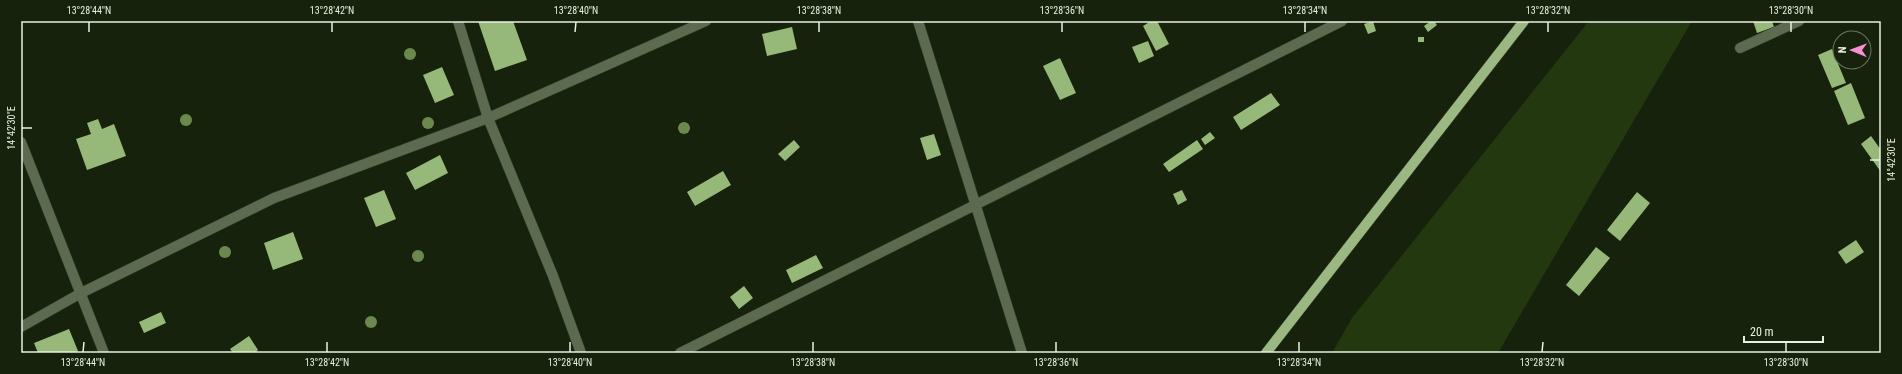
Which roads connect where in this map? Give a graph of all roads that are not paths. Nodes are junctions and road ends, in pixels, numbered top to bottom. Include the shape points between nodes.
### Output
1 (458, 21) edge
2 (706, 21) edge
3 (918, 21) edge
4 (1342, 21) edge
5 (1524, 21) edge
6 (1799, 21) edge
7 (1740, 48) dead end
8 (488, 118) junction
9 (21, 142) edge
10 (975, 205) junction
11 (81, 293) junction
12 (21, 327) edge
13 (104, 353) edge
14 (581, 353) edge
15 (680, 353) edge
16 (1022, 353) edge
17 (1266, 353) edge

1 - 8 street
2 - 8 street
3 - 10 street
4 - 10 street
5 - 17 main road
6 - 7 street
8 - 11 street via 274,198
8 - 14 street
9 - 11 street
10 - 15 street
10 - 16 street
11 - 12 street
11 - 13 street

